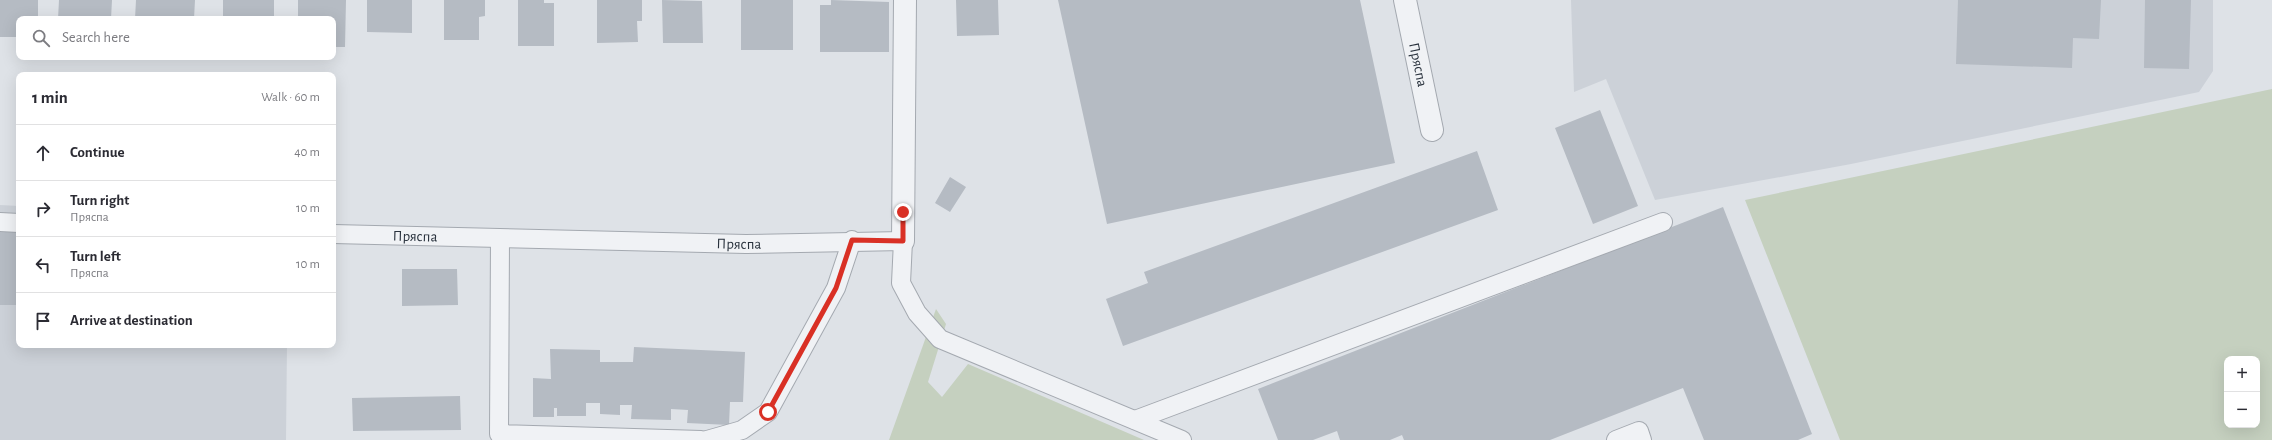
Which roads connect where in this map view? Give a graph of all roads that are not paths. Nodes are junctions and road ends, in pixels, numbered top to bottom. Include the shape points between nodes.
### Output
1 (905, 0) edge
2 (1405, 0) edge
3 (1432, 130) dead end
4 (0, 222) edge
5 (1663, 222) dead end
6 (16, 223) edge
7 (336, 234) edge
8 (500, 240) junction
9 (852, 240) junction
10 (903, 241) junction
11 (1135, 420) junction
12 (700, 440) edge
13 (707, 440) edge
14 (1182, 440) edge
15 (1616, 440) edge
16 (1642, 440) edge

1 - 10 street
2 - 3 street, Пряспа
4 - 6 lane
5 - 11 lane
7 - 8 lane, Пряспа
8 - 9 lane, Пряспа via 746,244
8 - 12 lane via 499,434
9 - 10 lane, Пряспа
9 - 13 lane via 836,288 768,412 742,430
10 - 11 lane via 901,283 917,313 940,339
11 - 14 lane
15 - 16 lane via 1639,431

